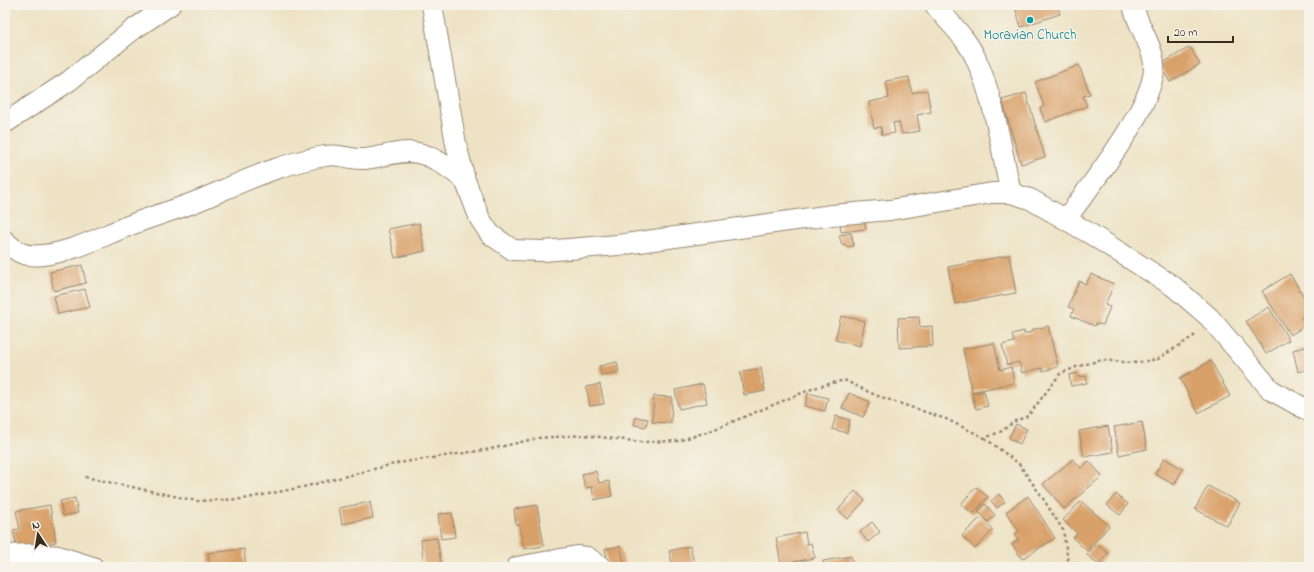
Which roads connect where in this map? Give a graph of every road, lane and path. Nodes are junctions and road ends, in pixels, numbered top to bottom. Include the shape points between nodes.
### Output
1 (170, 5) edge
2 (432, 5) edge
3 (935, 5) edge
4 (1133, 5) edge
5 (5, 123) edge
6 (465, 180) junction
7 (1011, 193) junction
8 (1066, 219) junction
9 (5, 241) edge
10 (1209, 317) junction
11 (1309, 411) edge
12 (985, 438) junction
13 (85, 477) dead end
14 (5, 555) edge
15 (94, 567) edge
16 (517, 567) edge
17 (601, 567) edge
18 (1069, 567) edge

1 - 5 street via 134,29 69,81
2 - 6 street via 456,144
3 - 7 street via 962,36 976,58 989,94
4 - 8 street via 1154,65 1149,90 1112,157
6 - 7 street via 480,219 490,234 513,250 543,251 618,245 832,215 890,210 992,193
6 - 9 street via 432,158 419,153 408,152 360,160 344,156 325,156 246,179 200,200 130,225 84,245 42,255 28,255 16,252
7 - 8 street via 1030,199
8 - 10 street via 1173,286
10 - 11 street via 1271,390
10 - 12 path via 1199,333 1158,359 1134,363 1102,360 1060,374 1028,416
12 - 13 path via 946,419 875,395 844,380 814,388 678,442 641,442 584,435 538,438 491,449 398,463 243,499 197,501
12 - 18 path via 1019,464 1040,494 1063,530
14 - 15 street via 58,556
16 - 17 street via 577,556 587,557

